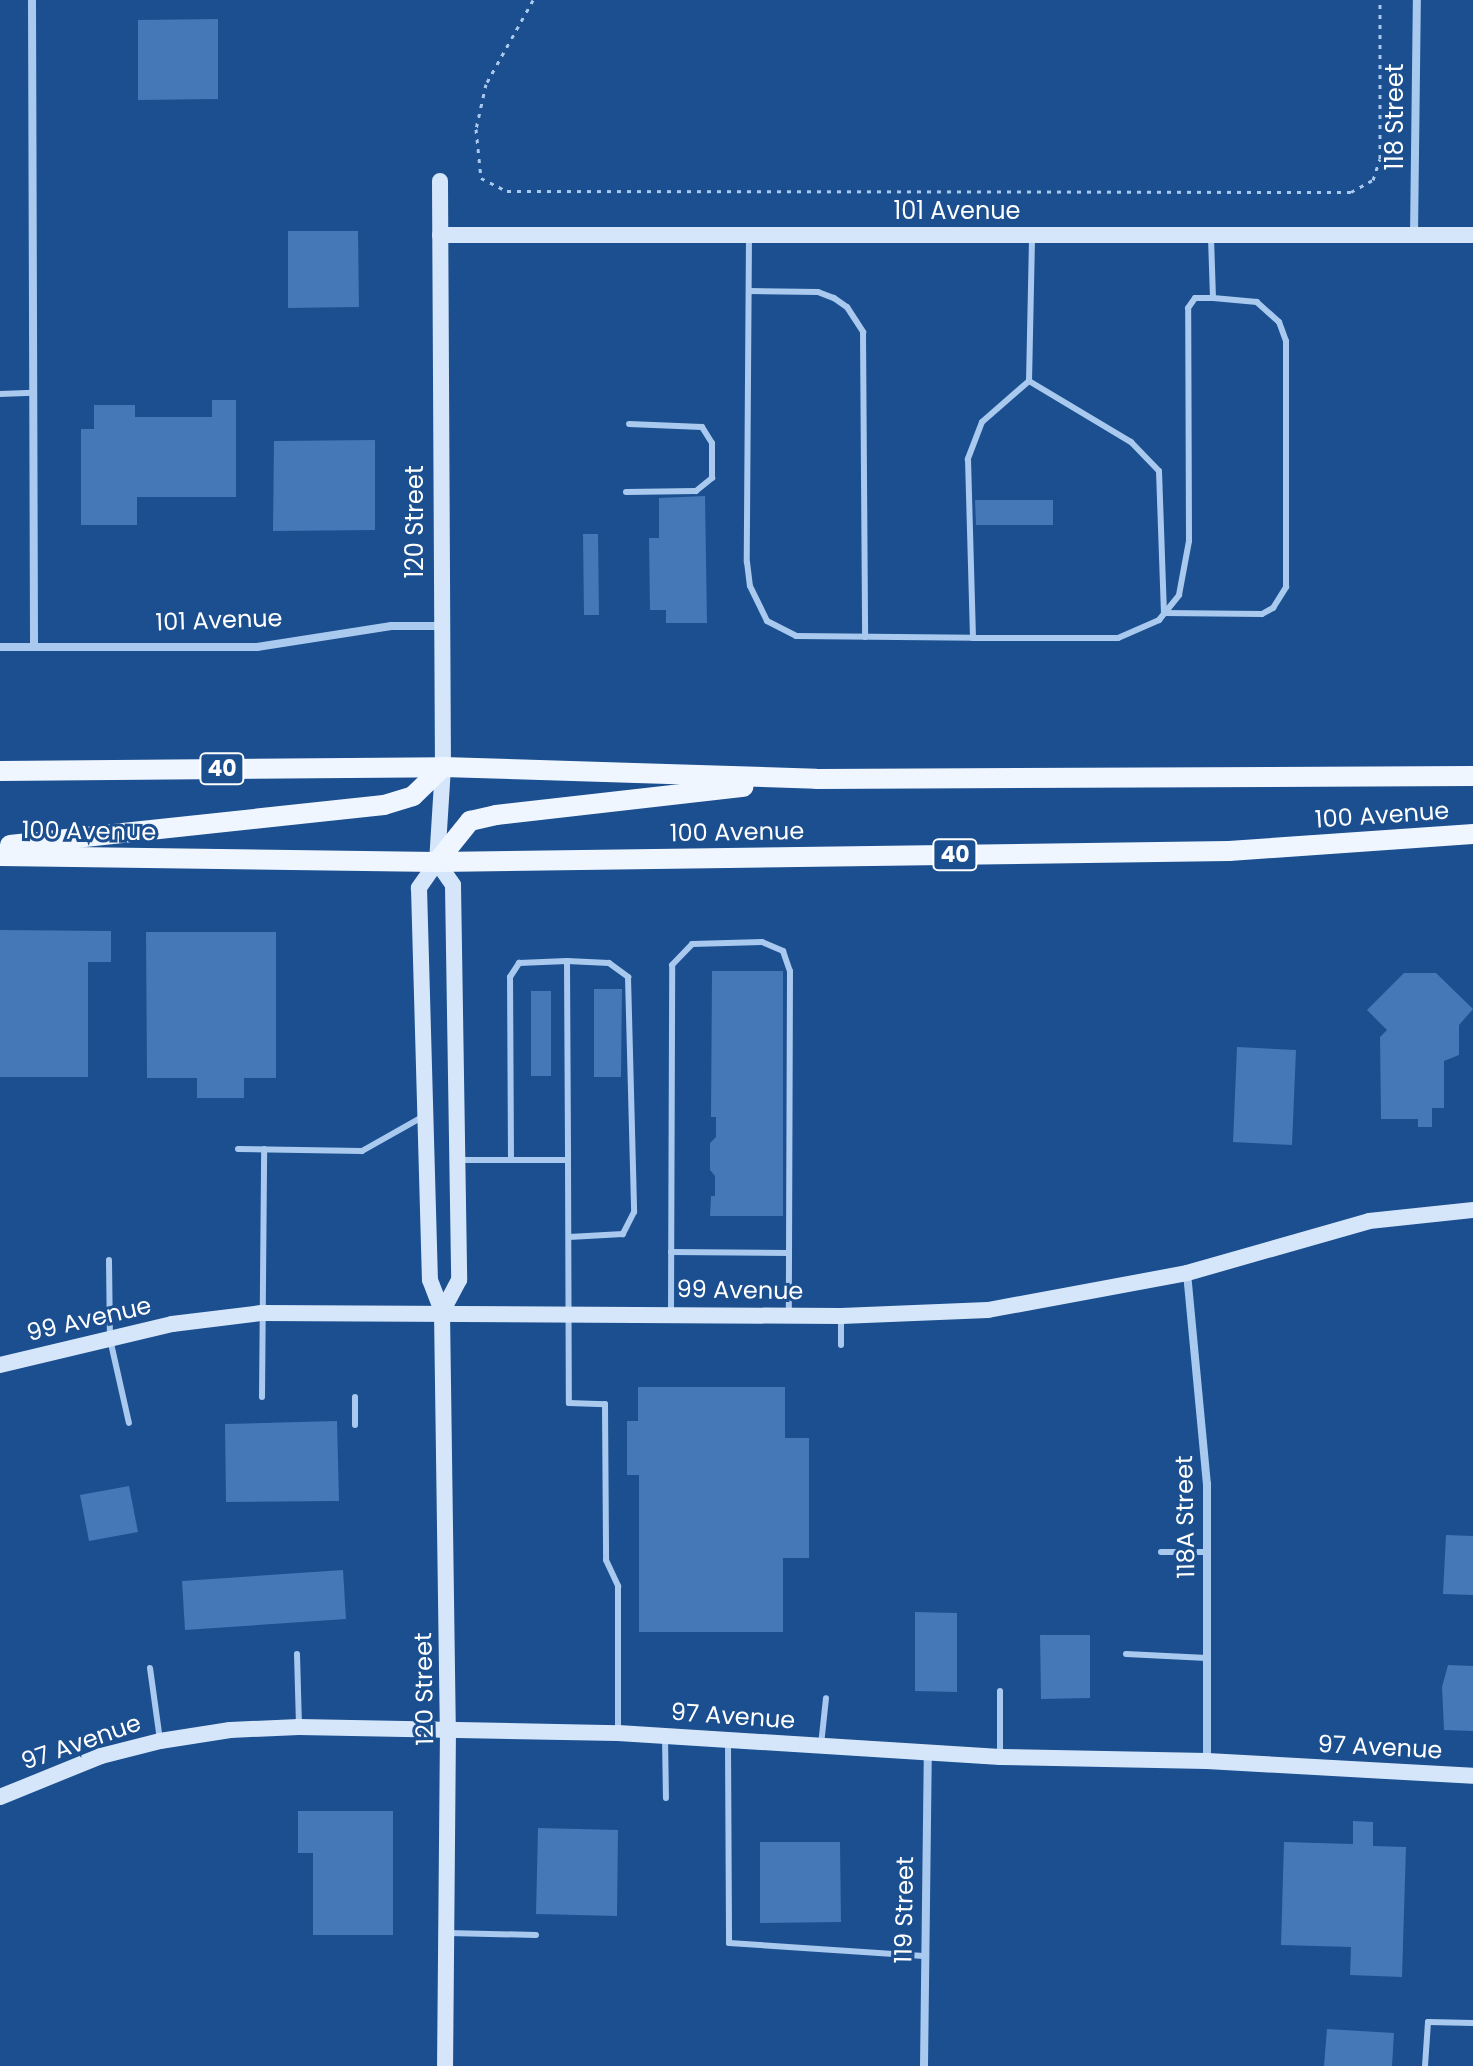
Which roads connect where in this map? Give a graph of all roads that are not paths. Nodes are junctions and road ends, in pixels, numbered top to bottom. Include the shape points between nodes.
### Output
1 (32, 0) edge
2 (1417, 0) edge
3 (440, 181) dead end
4 (440, 235) junction
5 (749, 235) junction
6 (1032, 235) junction
7 (1211, 235) junction
8 (1414, 235) junction
9 (1473, 235) edge
10 (749, 291) junction
11 (1213, 298) junction
12 (1029, 381) junction
13 (33, 393) junction
14 (0, 394) edge
15 (629, 424) dead end
16 (626, 492) dead end
17 (1164, 613) junction
18 (439, 626) junction
19 (865, 637) junction
20 (973, 638) junction
21 (34, 646) junction
22 (0, 647) edge
23 (443, 767) junction
24 (0, 771) edge
25 (1473, 776) edge
26 (816, 779) junction
27 (1473, 834) edge
28 (0, 847) edge
29 (0, 856) edge
30 (437, 862) junction
31 (567, 961) junction
32 (424, 1116) junction
33 (238, 1149) dead end
34 (264, 1149) junction
35 (457, 1160) junction
36 (511, 1160) junction
37 (568, 1160) junction
38 (1473, 1210) edge
39 (569, 1237) junction
40 (671, 1252) junction
41 (789, 1253) junction
42 (109, 1260) dead end
43 (1187, 1273) junction
44 (569, 1311) junction
45 (442, 1312) junction
46 (262, 1313) junction
47 (671, 1313) junction
48 (789, 1315) junction
49 (841, 1316) junction
50 (110, 1339) junction
51 (841, 1345) dead end
52 (0, 1365) edge
53 (262, 1397) dead end
54 (355, 1397) dead end
55 (129, 1423) dead end
56 (355, 1425) dead end
57 (1161, 1552) dead end
58 (1207, 1552) junction
59 (297, 1654) dead end
60 (1126, 1654) dead end
61 (1207, 1658) junction
62 (150, 1668) dead end
63 (1000, 1691) dead end
64 (826, 1698) dead end
65 (299, 1727) junction
66 (448, 1728) junction
67 (618, 1733) junction
68 (665, 1735) junction
69 (728, 1739) junction
70 (160, 1741) junction
71 (821, 1745) junction
72 (928, 1754) junction
73 (1000, 1757) junction
74 (1207, 1761) junction
75 (1473, 1776) edge
76 (0, 1797) edge
77 (666, 1798) dead end
78 (448, 1933) junction
79 (536, 1935) dead end
80 (924, 1956) junction
81 (1473, 2023) edge
82 (445, 2066) edge
83 (924, 2066) edge
84 (1425, 2066) edge

1 - 13 street
2 - 8 street, 118 Street
3 - 4 street, 120 Street
4 - 5 street, 101 Avenue
4 - 18 street, 120 Street
5 - 6 street, 101 Avenue
5 - 10 lane
6 - 7 street, 101 Avenue
6 - 12 lane
7 - 8 street, 101 Avenue
7 - 11 lane
8 - 9 street, 101 Avenue
10 - 19 lane via 750,586 767,621 781,632
10 - 19 lane via 818,292 847,307 863,332
11 - 17 lane via 1195,298 1188,308 1189,541 1179,595
11 - 17 lane via 1257,302 1279,322 1286,341 1286,587 1273,608 1262,614
12 - 17 lane via 1131,442 1159,471
12 - 20 lane via 982,422 972,440
13 - 14 lane
13 - 21 street
15 - 16 lane via 702,427 712,443 712,478 696,491
17 - 20 lane via 1142,630 1118,638
18 - 21 street, 101 Avenue via 391,626 257,647
18 - 23 street, 120 Street
19 - 20 lane
21 - 22 street, 101 Avenue
23 - 24 main road, 100 Avenue / 40
23 - 26 main road, 100 Avenue / 40
23 - 28 main road via 413,796 384,805
23 - 30 street, 120 Street
25 - 26 main road, 100 Avenue / 40
26 - 30 main road via 496,815 470,821
27 - 30 main road, 100 Avenue / 40 via 1229,851
29 - 30 main road, 100 Avenue / 40
30 - 32 street, 120 Street via 419,888
30 - 35 street, 120 Street via 453,885
31 - 36 lane via 528,961 512,969
31 - 37 lane
31 - 39 lane via 609,963 628,977 634,1212 623,1234
32 - 34 lane via 362,1151
32 - 45 street, 120 Street via 430,1280
33 - 34 lane
34 - 46 lane
35 - 36 lane
35 - 45 street, 120 Street via 459,1280
36 - 37 lane
37 - 39 lane
38 - 43 street, 99 Avenue via 1369,1221
39 - 44 lane
40 - 41 lane
40 - 41 lane via 672,965 692,944 762,942 783,951 790,971
40 - 47 lane
41 - 48 lane
42 - 50 lane
43 - 49 street, 99 Avenue via 988,1310
43 - 58 street, 118A Street via 1202,1413
44 - 45 street, 99 Avenue
44 - 47 street, 99 Avenue
44 - 67 lane via 569,1403 605,1404 606,1560 618,1586
45 - 46 street, 99 Avenue
45 - 66 street, 120 Street
46 - 50 street, 99 Avenue via 172,1324
46 - 53 lane
47 - 48 street, 99 Avenue
48 - 49 street, 99 Avenue
49 - 51 lane
50 - 52 street, 99 Avenue
50 - 55 lane
54 - 56 lane
57 - 58 lane
58 - 61 street, 118A Street
59 - 65 lane
60 - 61 lane
61 - 74 street, 118A Street
62 - 70 lane
63 - 73 lane
64 - 71 lane
65 - 66 street, 97 Avenue
65 - 70 street, 97 Avenue
66 - 67 street, 97 Avenue
66 - 78 street, 120 Street
67 - 68 street, 97 Avenue
68 - 69 street, 97 Avenue
68 - 77 lane
69 - 71 street, 97 Avenue
69 - 80 lane via 729,1943
70 - 76 street, 97 Avenue via 101,1756
71 - 72 street, 97 Avenue
72 - 73 street, 97 Avenue
72 - 80 street, 119 Street
73 - 74 street, 97 Avenue
74 - 75 street, 97 Avenue
78 - 79 lane
78 - 82 street, 120 Street
80 - 83 street, 119 Street
81 - 84 lane via 1428,2022

